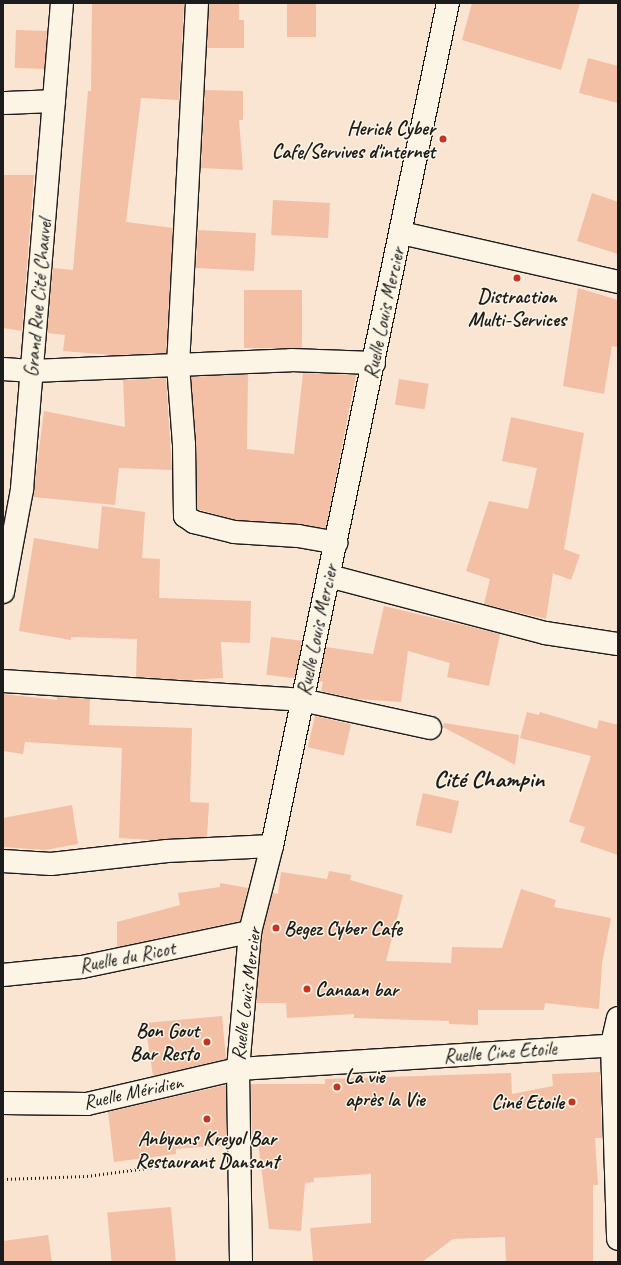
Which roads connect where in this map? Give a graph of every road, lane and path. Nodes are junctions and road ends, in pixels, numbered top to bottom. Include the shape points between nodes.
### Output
1 (62, 3) edge
2 (197, 3) edge
3 (448, 3) edge
4 (54, 101) junction
5 (3, 103) edge
6 (401, 234) junction
7 (618, 282) edge
8 (374, 363) junction
9 (178, 365) junction
10 (3, 369) edge
11 (32, 371) junction
12 (336, 543) junction
13 (329, 576) junction
14 (3, 592) edge
15 (618, 644) edge
16 (3, 681) edge
17 (302, 700) junction
18 (430, 728) dead end
19 (272, 846) junction
20 (3, 861) edge
21 (250, 932) junction
22 (3, 975) edge
23 (618, 1018) edge
24 (615, 1045) edge
25 (238, 1069) junction
26 (3, 1103) edge
27 (239, 1156) junction
28 (3, 1179) edge
29 (618, 1239) edge
30 (241, 1262) edge

1 - 4 street, Grand Rue Cité Chauvel
2 - 9 street
3 - 6 street, Ruelle Louis Mercier
4 - 5 street
4 - 11 street, Grand Rue Cité Chauvel
6 - 7 street
6 - 8 street, Ruelle Louis Mercier
8 - 9 street via 291,360
8 - 12 street, Ruelle Louis Mercier
9 - 11 street
9 - 12 street via 184,444 185,516 194,522 234,532 298,536
10 - 11 street
11 - 14 street, Grand Rue Cité Chauvel via 22,489
12 - 13 street, Ruelle Louis Mercier
13 - 15 street via 545,633
13 - 17 street, Ruelle Louis Mercier
16 - 17 street
17 - 18 street
17 - 19 street, Ruelle Louis Mercier
19 - 20 street via 167,852 51,864
19 - 21 street, Ruelle Louis Mercier
21 - 22 street, Ruelle du Ricot via 82,967
21 - 25 street, Ruelle Louis Mercier
23 - 24 street
24 - 25 street, Ruelle Cine Etoile
24 - 29 street
25 - 26 street, Ruelle Méridien via 87,1104
25 - 27 street, Ruelle Louis Mercier
27 - 28 path via 87,1176
27 - 30 street, Ruelle Louis Mercier

